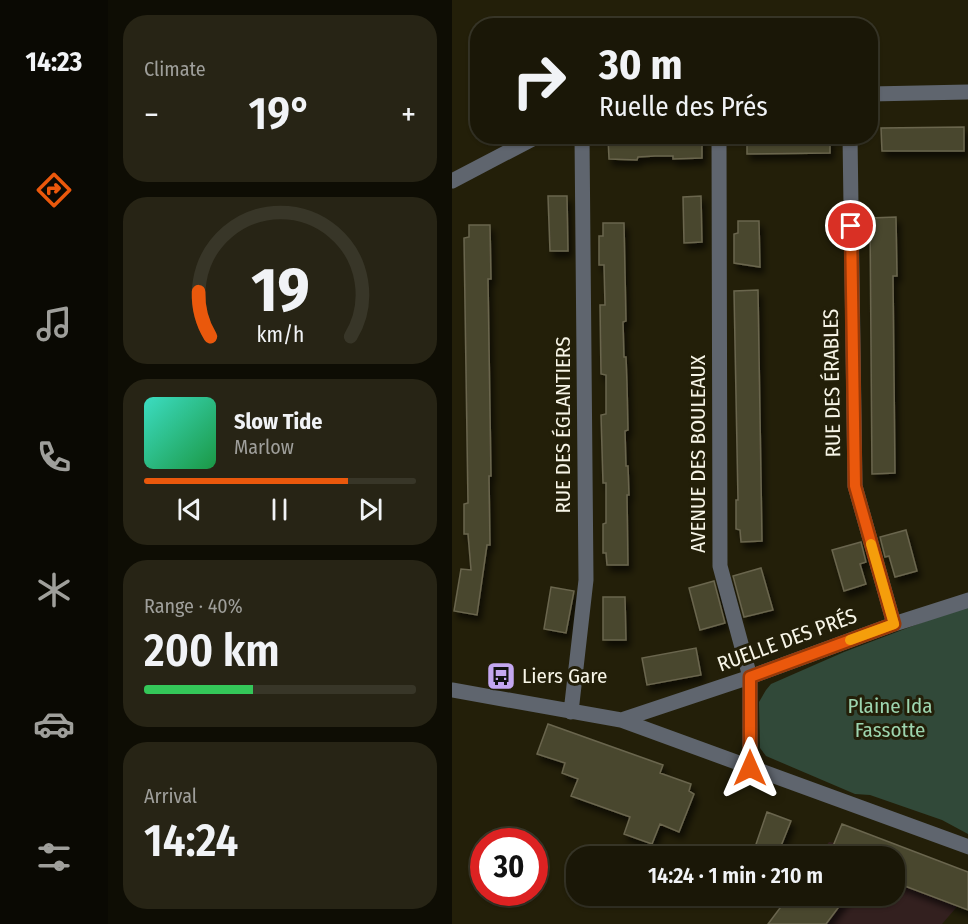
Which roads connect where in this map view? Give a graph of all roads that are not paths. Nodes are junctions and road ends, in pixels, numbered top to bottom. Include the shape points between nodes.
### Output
1 (968, 92) edge
2 (878, 94) edge
3 (523, 144) edge
4 (582, 144) edge
5 (719, 144) edge
6 (850, 144) edge
7 (452, 181) edge
8 (968, 600) edge
9 (894, 624) junction
10 (750, 677) junction
11 (452, 690) edge
12 (571, 712) junction
13 (621, 720) junction
14 (750, 768) junction
15 (968, 847) edge

1 - 2 street
3 - 7 street
4 - 12 street, RUE DES ÉGLANTIERS via 586,580
5 - 10 street, AVENUE DES BOULEAUX via 720,566
6 - 9 street, RUE DES ÉRABLES via 855,486
8 - 9 street, RUELLE DES PRÉS
9 - 10 street, RUELLE DES PRÉS
10 - 13 street, RUELLE DES PRÉS
10 - 14 street, AVENUE DES BOULEAUX
11 - 12 street
12 - 13 street
13 - 14 street
14 - 15 street

